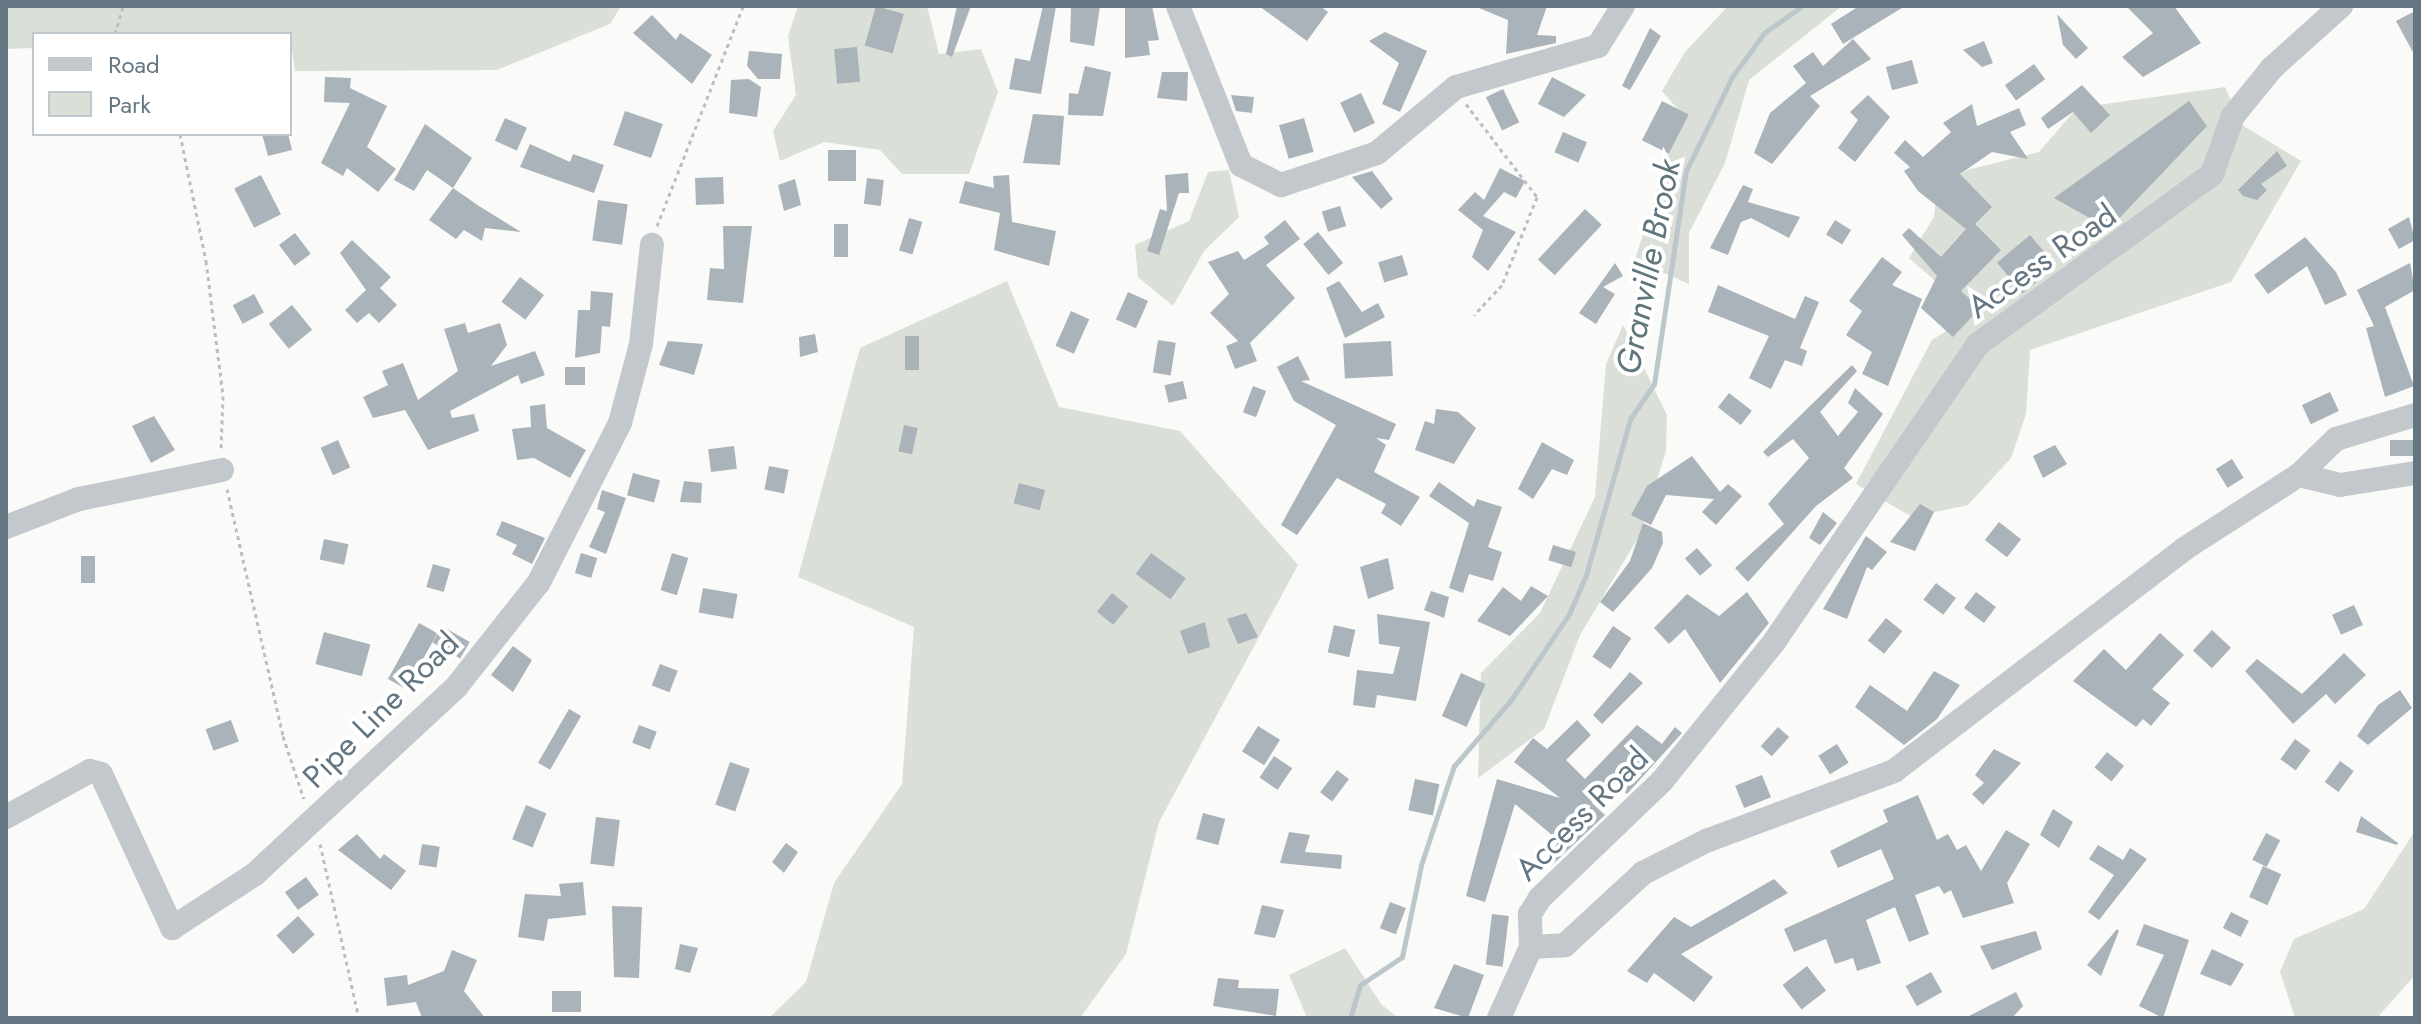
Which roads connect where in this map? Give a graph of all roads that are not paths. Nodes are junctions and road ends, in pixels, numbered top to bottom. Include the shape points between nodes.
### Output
1 (1178, 6) edge
2 (1623, 6) edge
3 (2341, 6) edge
4 (652, 245) road end
5 (2415, 415) edge
6 (222, 470) road end
7 (2415, 473) edge
8 (2299, 475) junction
9 (6, 527) edge
10 (6, 817) edge
11 (1531, 947) junction
12 (1499, 1018) edge

1 - 2 street via 1233,148 1255,178 1281,185 1377,153 1456,87 1598,46
3 - 11 street, Access Road via 2272,68 2233,116 2212,174 1977,345 1774,642 1662,781 1540,898 1530,914
4 - 10 street, Pipe Line Road via 632,387 574,523 539,582 457,686 312,823 178,929 168,924 101,774 90,771
5 - 8 street via 2336,439
6 - 9 street via 79,499
7 - 8 street via 2340,485
8 - 11 street via 2184,549 1894,771 1706,841 1643,873 1565,945
11 - 12 street

